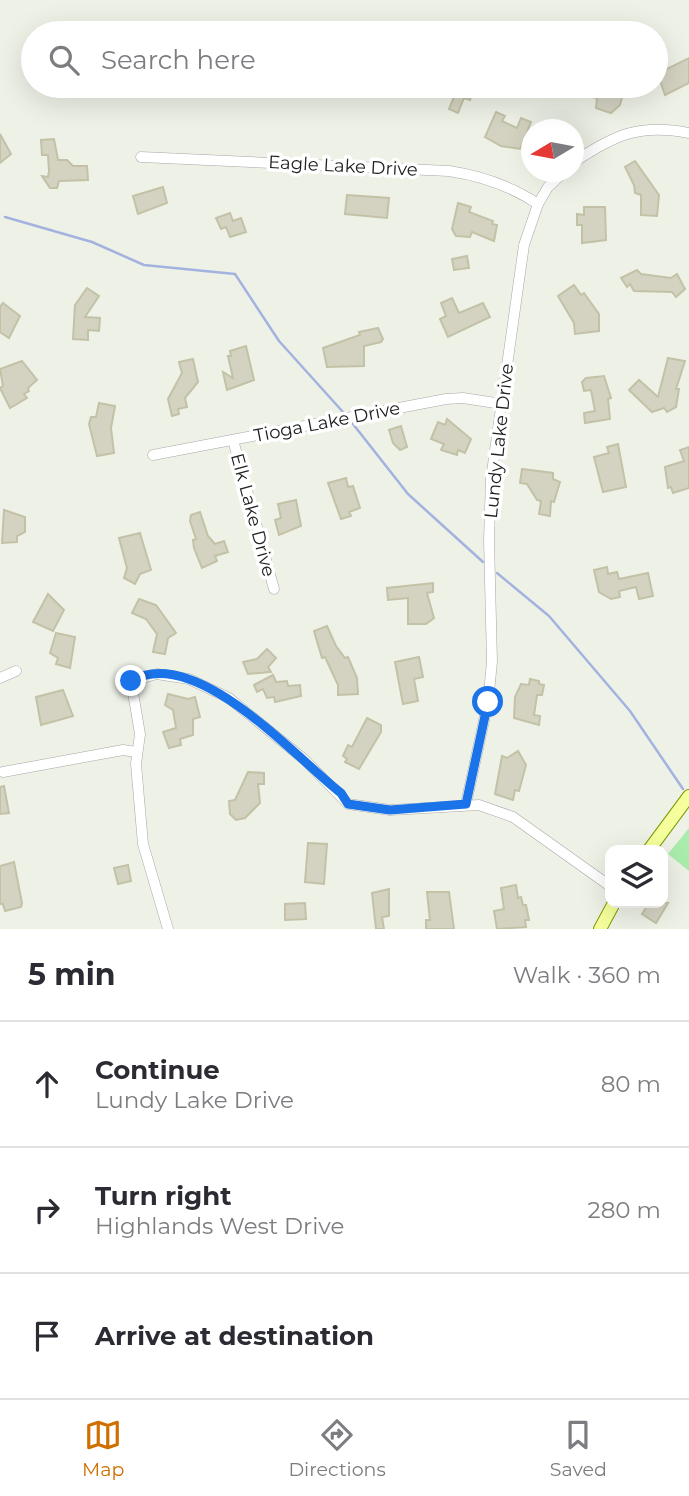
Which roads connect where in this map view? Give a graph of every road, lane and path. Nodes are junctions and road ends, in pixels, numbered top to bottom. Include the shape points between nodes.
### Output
1 (689, 133) edge
2 (584, 156) edge
3 (141, 157) dead end
4 (553, 182) edge
5 (538, 204) junction
6 (502, 404) junction
7 (233, 440) junction
8 (153, 454) dead end
9 (274, 589) dead end
10 (16, 671) dead end
11 (0, 678) edge
12 (138, 749) junction
13 (3, 772) dead end
14 (689, 796) edge
15 (466, 804) junction
16 (653, 845) edge
17 (605, 882) edge
18 (611, 908) edge
19 (168, 929) edge
20 (600, 929) edge

1 - 2 street via 651,127 624,132
3 - 5 street, Eagle Lake Drive via 449,171 476,175 519,191
4 - 5 street, Lundy Lake Drive
5 - 6 street, Lundy Lake Drive via 524,245
6 - 7 street, Tioga Lake Drive via 446,399
6 - 15 street, Lundy Lake Drive via 489,528 492,662
7 - 8 street, Tioga Lake Drive
7 - 9 street, Elk Lake Drive
10 - 11 street
12 - 13 street
12 - 15 street via 131,681 157,674 189,679 229,698 341,793 348,804 407,810
12 - 19 street via 143,844
14 - 16 main road
15 - 17 street via 513,817
18 - 20 main road

